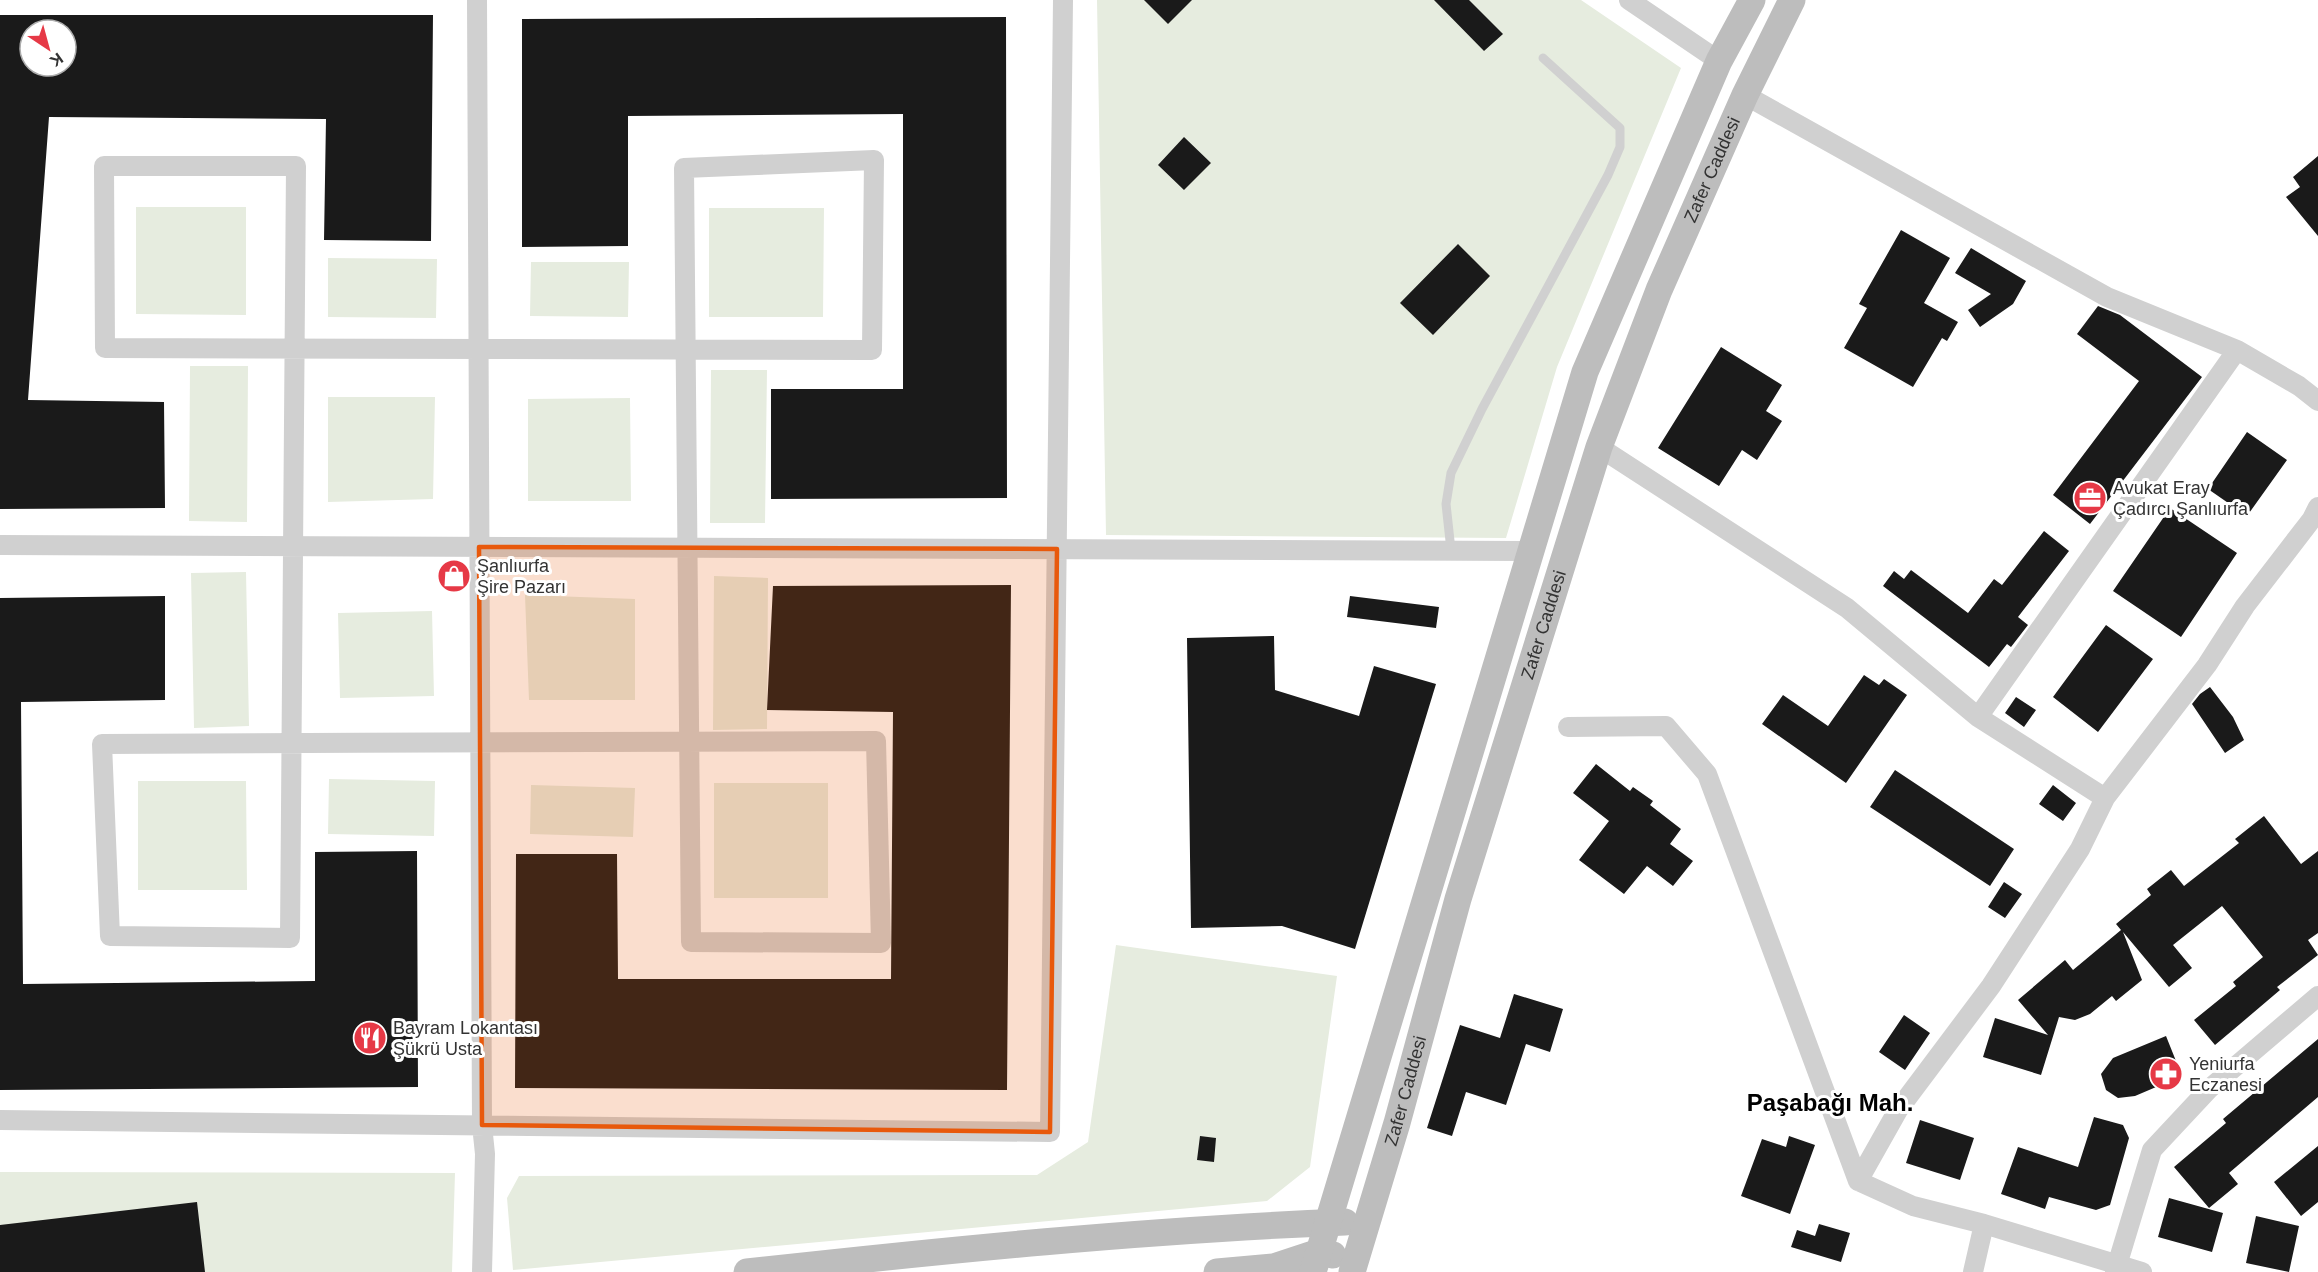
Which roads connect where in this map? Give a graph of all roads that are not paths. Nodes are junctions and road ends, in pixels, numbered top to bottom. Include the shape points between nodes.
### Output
1 (477, 0) edge
2 (1063, 0) edge
3 (1629, 0) edge
4 (1752, 0) edge
5 (1792, 0) edge
6 (1543, 58) dead end
7 (1719, 61) junction
8 (1745, 95) junction
9 (294, 348) junction
10 (478, 349) junction
11 (686, 349) junction
12 (2237, 350) junction
13 (2318, 401) edge
14 (1599, 447) junction
15 (2318, 507) edge
16 (0, 545) edge
17 (293, 546) junction
18 (479, 547) junction
19 (688, 548) junction
20 (1057, 549) junction
21 (1451, 550) junction
22 (1531, 551) junction
23 (1978, 717) junction
24 (1568, 727) dead end
25 (689, 741) junction
26 (481, 742) junction
27 (291, 743) junction
28 (2104, 798) junction
29 (2318, 996) edge
30 (0, 1120) edge
31 (482, 1125) junction
32 (1858, 1181) junction
33 (1367, 1221) junction
34 (1328, 1223) junction
35 (1984, 1224) junction
36 (1316, 1262) edge
37 (1354, 1266) edge
38 (2116, 1268) edge
39 (482, 1272) edge
40 (747, 1272) edge
41 (1217, 1272) edge
42 (1973, 1272) edge
43 (2142, 1272) edge

1 - 10 street
2 - 20 street
3 - 7 street
4 - 7 main road, Zafer Caddesi
5 - 8 main road, Zafer Caddesi
6 - 21 lane via 1620,128 1620,147 1451,473 1446,504
7 - 22 main road, Zafer Caddesi via 1585,372
8 - 12 street via 2107,297
8 - 14 main road, Zafer Caddesi via 1659,290
9 - 9 street via 105,348 104,166 296,166
9 - 10 street
9 - 17 street
10 - 11 street
10 - 18 street
11 - 11 street via 872,350 874,160 684,168
11 - 19 street
12 - 13 street
12 - 23 street
14 - 23 street via 1847,608
14 - 33 main road, Zafer Caddesi via 1458,899
15 - 28 street via 2207,665
16 - 17 street
17 - 18 street
17 - 27 street
18 - 19 street
18 - 26 street
19 - 20 street
19 - 25 street
20 - 21 street
20 - 31 street via 1050,1132
21 - 22 street
22 - 34 main road, Zafer Caddesi
23 - 28 street
24 - 32 street via 1666,726 1707,774
25 - 25 street via 691,942 881,943 876,741
25 - 26 street
26 - 27 street
26 - 31 street
27 - 27 street via 290,938 110,936 102,744
28 - 32 street via 2074,859 1991,986 1898,1110
29 - 38 street via 2208,1089 2152,1150
30 - 31 street
31 - 39 street
32 - 35 street via 1913,1206
33 - 34 main road
33 - 37 main road, Zafer Caddesi
34 - 36 main road, Zafer Caddesi
34 - 40 main road via 1112,1236
35 - 38 street
35 - 42 street
36 - 37 main road
36 - 41 main road
38 - 43 street

